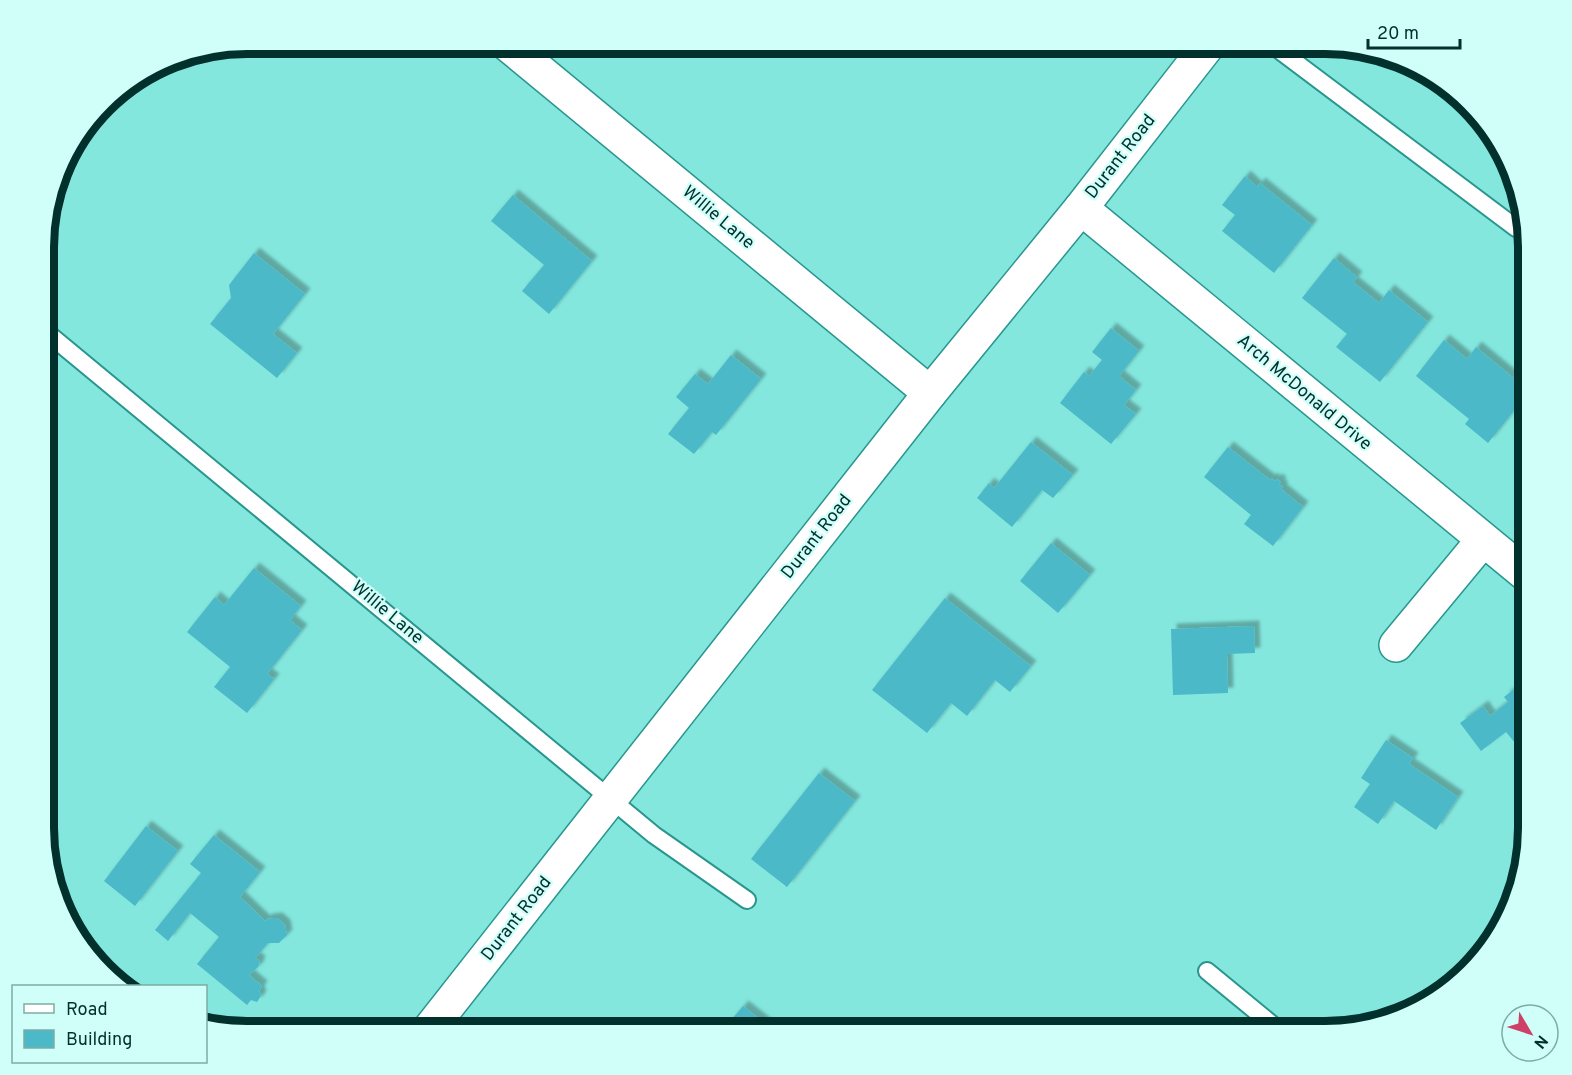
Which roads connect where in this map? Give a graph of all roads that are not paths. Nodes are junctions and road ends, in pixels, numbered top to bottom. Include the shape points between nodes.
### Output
1 (519, 54) edge
2 (1201, 54) edge
3 (1285, 54) edge
4 (1081, 208) junction
5 (1516, 228) dead end
6 (54, 338) edge
7 (930, 393) junction
8 (1483, 540) junction
9 (1518, 568) edge
10 (1396, 645) dead end
11 (611, 799) junction
12 (747, 900) dead end
13 (1207, 971) dead end
14 (436, 1021) edge
15 (1267, 1021) edge

1 - 7 street, Willie Lane
2 - 4 street, Durant Road
3 - 5 lane
4 - 7 street, Durant Road
4 - 8 street, Arch McDonald Drive
6 - 11 lane, Willie Lane
7 - 11 street, Durant Road
8 - 9 street, Arch McDonald Drive
8 - 10 street
11 - 12 lane, Willie Lane via 654,835
11 - 14 street, Durant Road
13 - 15 lane

